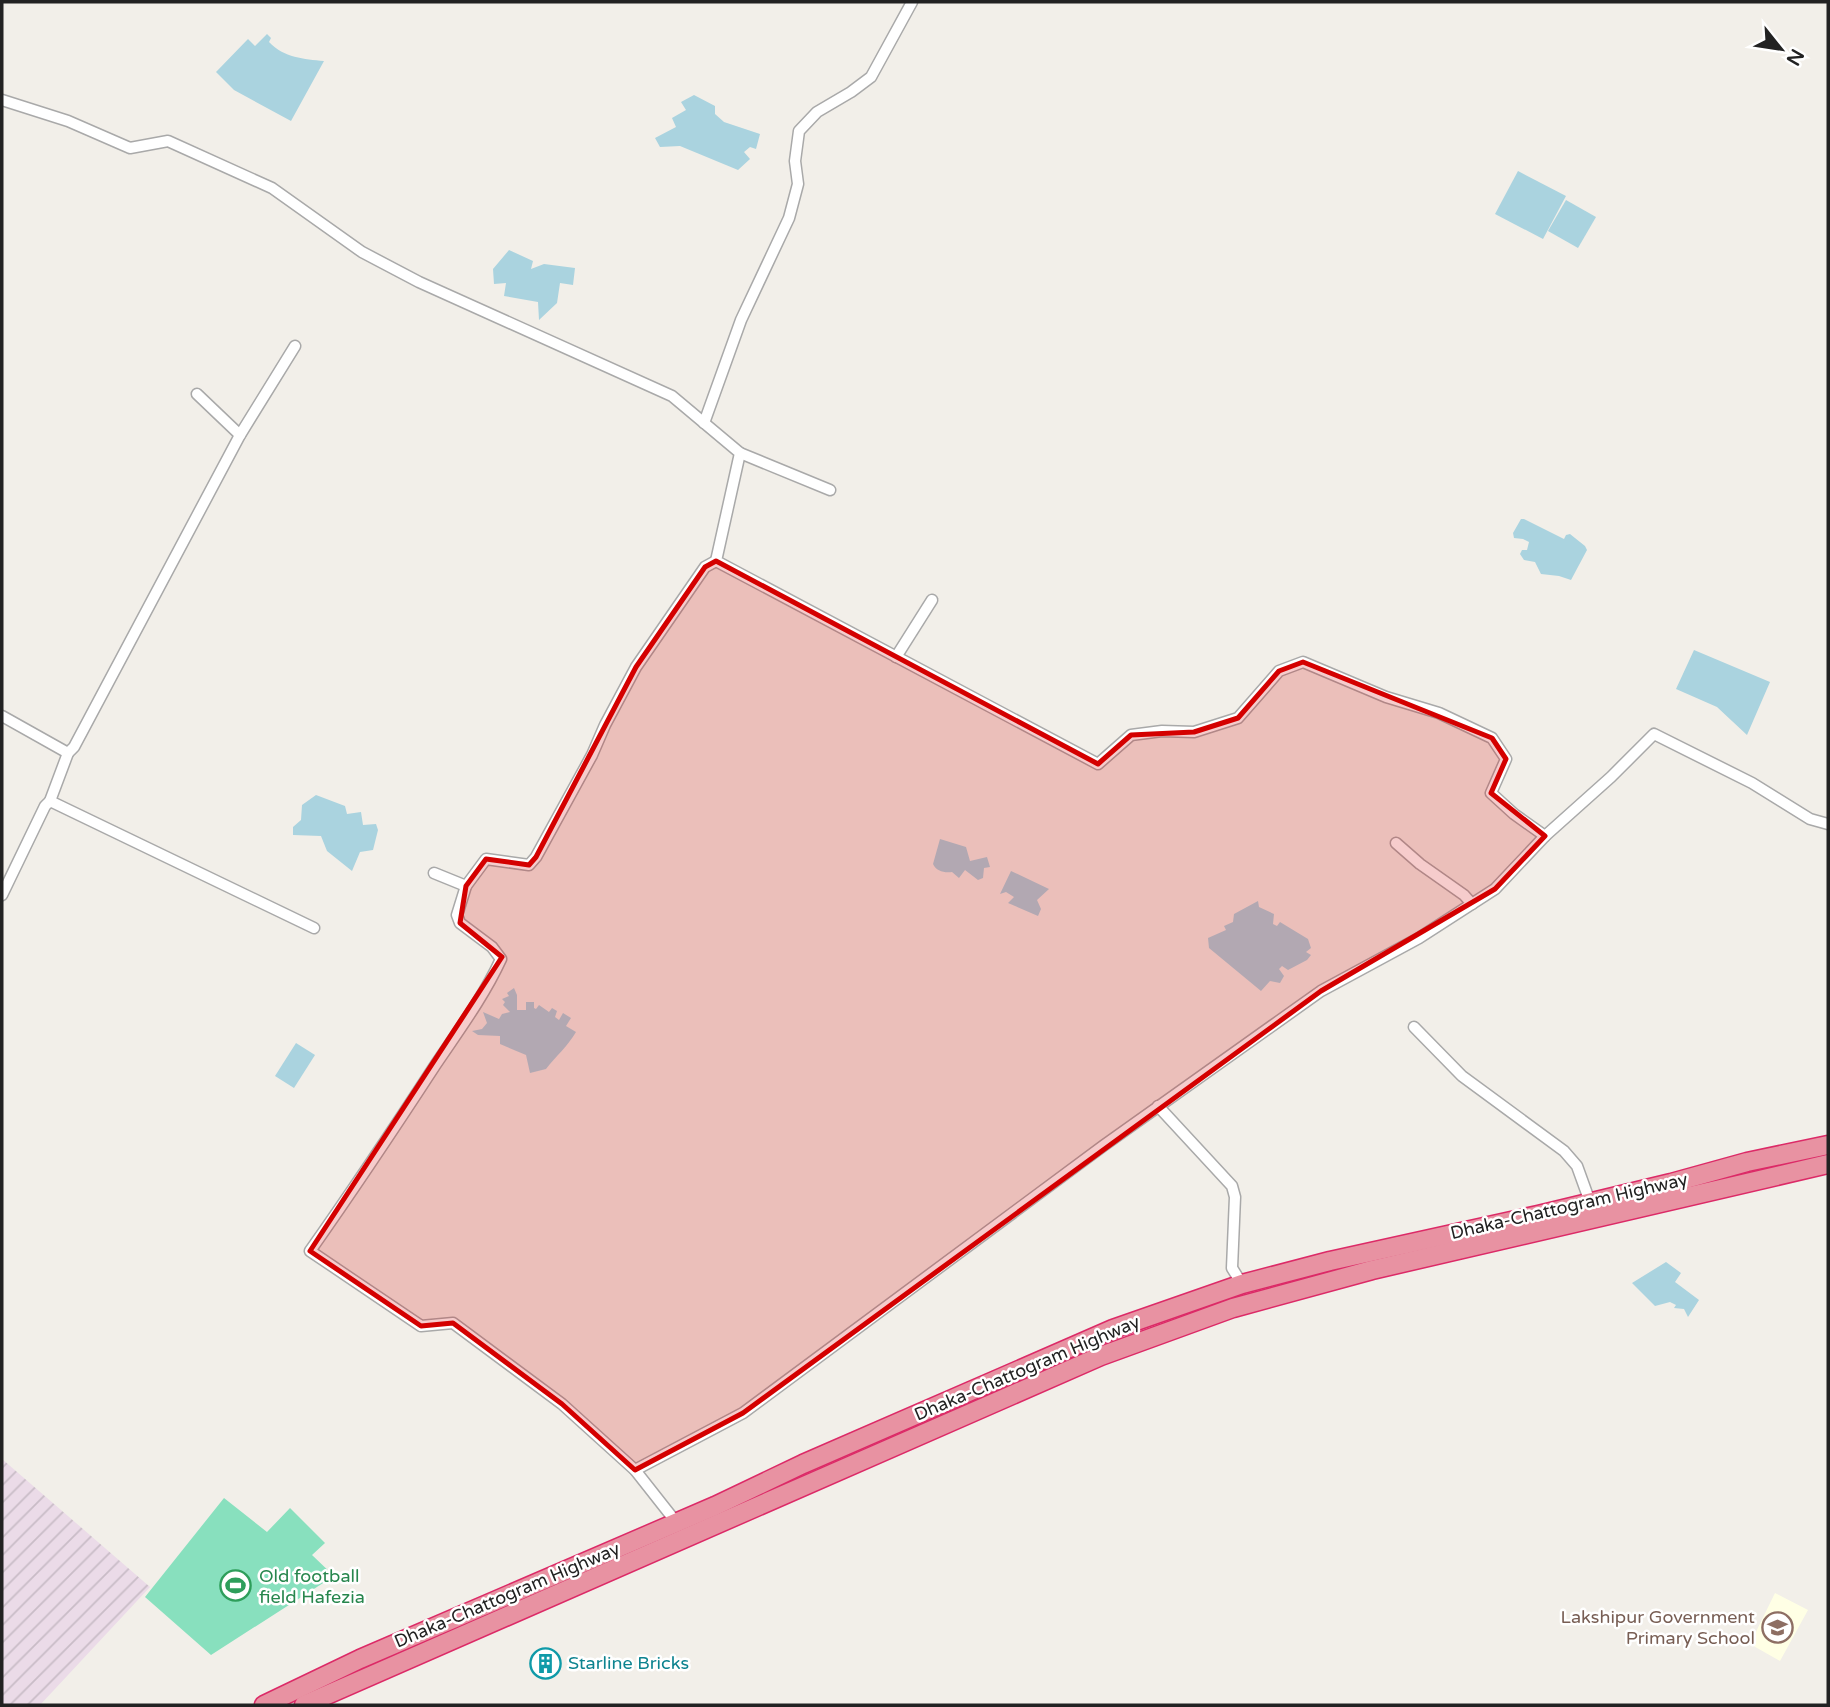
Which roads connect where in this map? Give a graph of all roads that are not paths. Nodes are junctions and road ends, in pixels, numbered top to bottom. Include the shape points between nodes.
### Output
1 (912, 2) edge
2 (2, 100) edge
3 (295, 346) dead end
4 (197, 394) dead end
5 (704, 423) junction
6 (240, 435) junction
7 (740, 453) junction
8 (830, 489) dead end
9 (716, 561) junction
10 (932, 600) dead end
11 (896, 656) junction
12 (2, 716) edge
13 (68, 753) junction
14 (50, 801) junction
15 (1828, 824) edge
16 (1545, 836) junction
17 (1396, 843) dead end
18 (434, 873) dead end
19 (466, 886) junction
20 (2, 895) edge
21 (1472, 904) junction
22 (314, 928) dead end
23 (1414, 1027) dead end
24 (1158, 1107) junction
25 (1828, 1145) edge
26 (1828, 1164) edge
27 (1590, 1202) junction
28 (1242, 1284) junction
29 (635, 1469) junction
30 (676, 1522) junction
31 (264, 1705) edge
32 (304, 1705) edge

1 - 5 street via 871,77 817,112 799,131 798,184 789,218 741,320
2 - 5 street via 68,121 130,148 168,141 272,188 362,253 672,396
3 - 6 street
4 - 6 street
5 - 7 street
6 - 13 street
7 - 8 street
7 - 9 street
9 - 11 street
9 - 19 street via 705,567 636,667 536,856 529,865 486,859
10 - 11 street
11 - 16 street via 1098,764 1131,735 1194,732 1238,718 1279,671 1303,662 1492,738 1506,760 1491,793
12 - 13 street
13 - 14 street
14 - 20 street
14 - 22 street
15 - 16 street via 1810,819 1752,783 1654,734
16 - 21 street via 1495,889
17 - 21 street
18 - 19 street
19 - 29 street via 457,915 460,922 501,959 485,990 310,1251 421,1326 453,1323 562,1404
21 - 24 street via 1321,991
23 - 27 street via 1462,1076 1564,1152 1577,1166
24 - 28 street via 1232,1186 1232,1268
24 - 29 street via 743,1413
25 - 27 highway, Dhaka-Chattogram Highway
26 - 32 highway, Dhaka-Chattogram Highway via 1372,1270 1233,1308 1101,1356
27 - 28 highway, Dhaka-Chattogram Highway
28 - 30 highway, Dhaka-Chattogram Highway via 1102,1334
29 - 30 street
30 - 31 highway, Dhaka-Chattogram Highway

